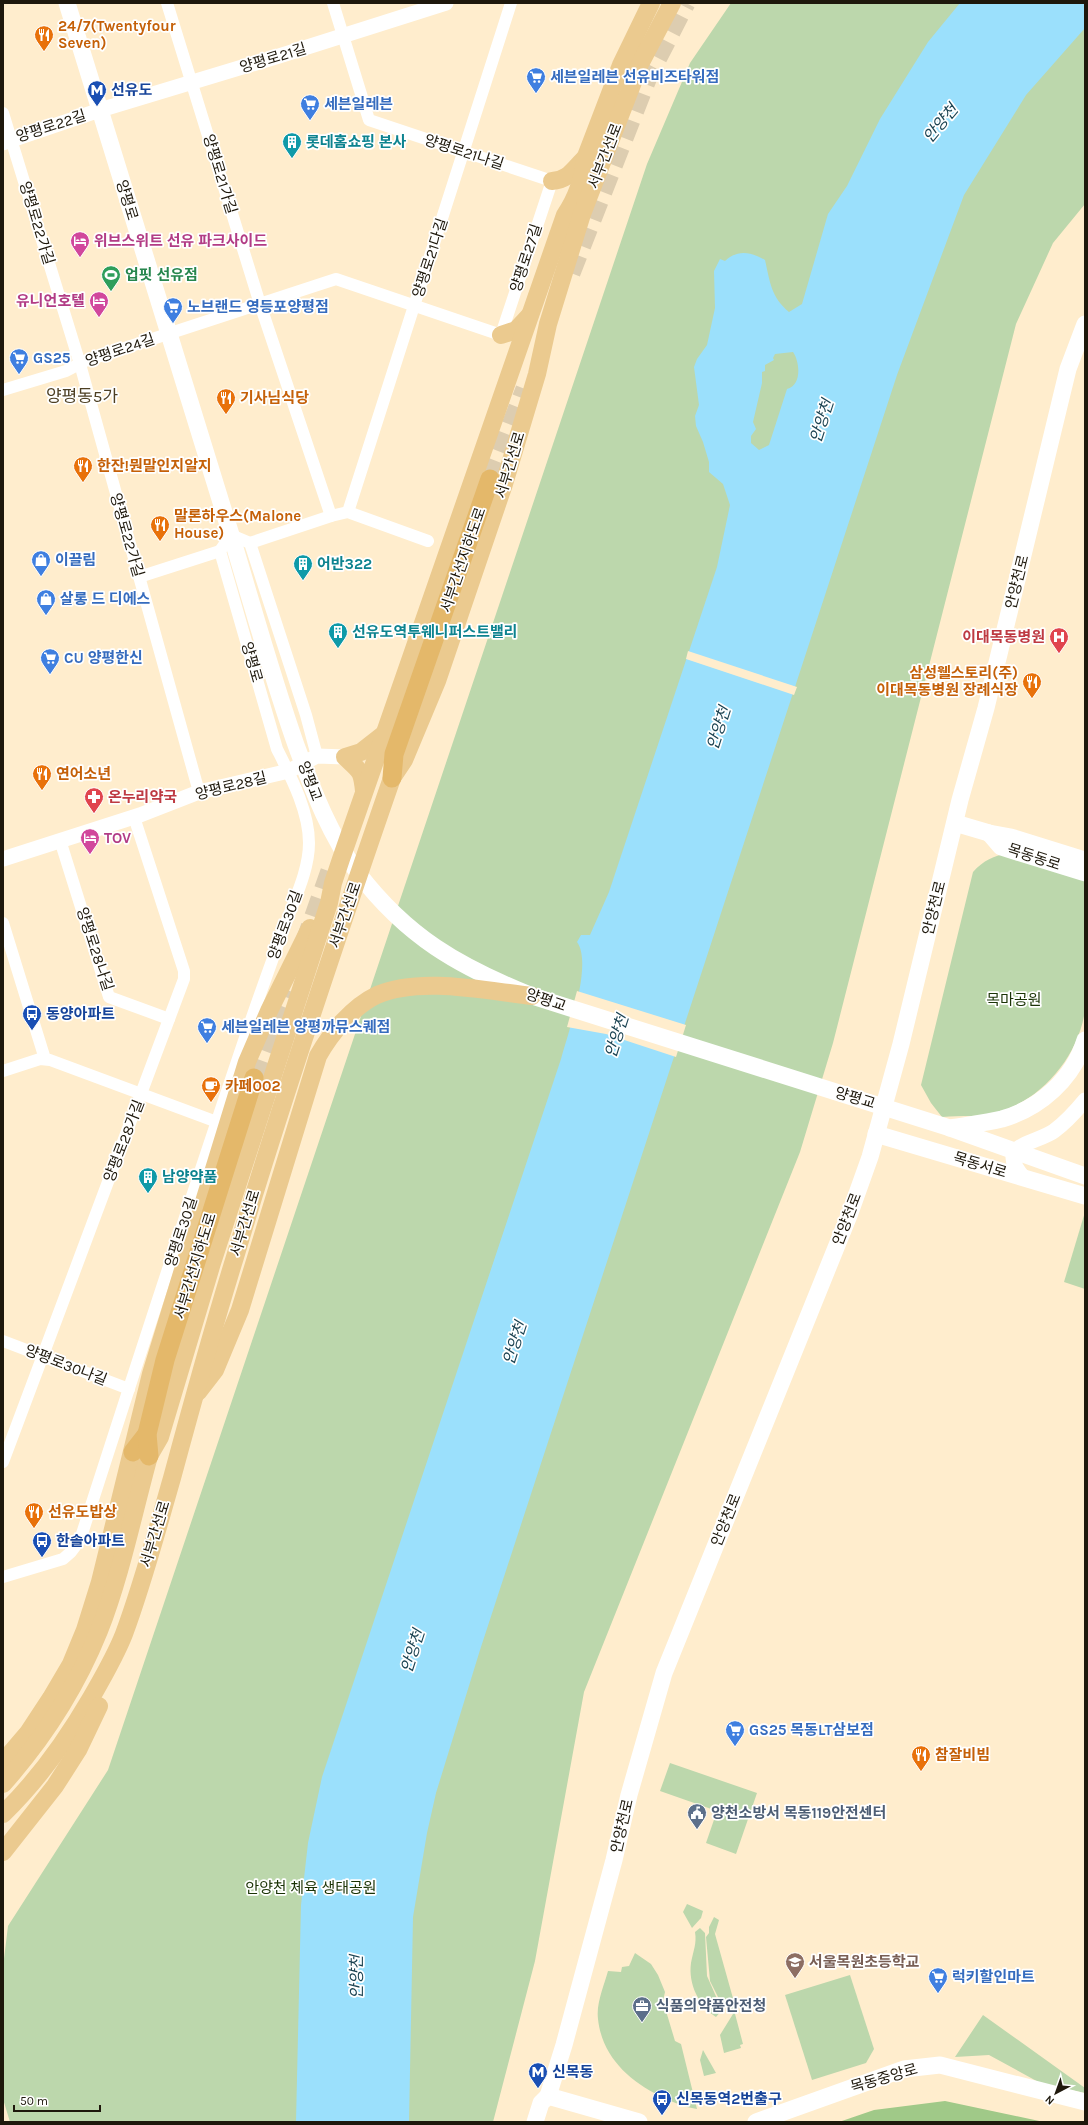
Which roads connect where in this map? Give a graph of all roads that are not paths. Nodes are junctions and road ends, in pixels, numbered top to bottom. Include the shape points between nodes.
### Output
1 (67, 3) edge
2 (167, 3) edge
3 (333, 3) edge
4 (446, 3) edge
5 (511, 3) edge
6 (651, 3) edge
7 (672, 3) edge
8 (343, 36) junction
9 (192, 83) junction
10 (100, 110) junction
11 (3, 113) edge
12 (7, 141) edge
13 (464, 152) junction
14 (585, 159) junction
15 (552, 181) junction
16 (565, 215) junction
17 (260, 304) junction
18 (415, 306) junction
19 (531, 314) junction
20 (1085, 324) edge
21 (168, 333) junction
22 (501, 335) junction
23 (80, 364) junction
24 (512, 368) junction
25 (3, 390) edge
26 (490, 479) tunnel mouth
27 (348, 512) junction
28 (331, 516) junction
29 (231, 535) junction
30 (428, 541) dead end
31 (250, 543) junction
32 (220, 551) junction
33 (139, 577) junction
34 (280, 698) joint
35 (385, 733) junction
36 (317, 756) junction
37 (345, 757) junction
38 (288, 771) junction
39 (392, 778) junction
40 (364, 791) junction
41 (199, 792) junction
42 (134, 817) junction
43 (955, 823) junction
44 (989, 833) junction
45 (60, 840) junction
46 (3, 859) edge
47 (1085, 860) edge
48 (1085, 873) edge
49 (333, 883) junction
50 (3, 923) edge
51 (532, 996) junction
52 (169, 1019) junction
53 (1085, 1040) edge
54 (45, 1059) junction
55 (3, 1071) edge
56 (254, 1078) tunnel mouth
57 (141, 1094) junction
58 (1085, 1100) edge
59 (217, 1122) junction
60 (950, 1128) junction
61 (876, 1134) junction
62 (1085, 1176) edge
63 (1024, 1178) junction
64 (1085, 1196) edge
65 (3, 1341) edge
66 (43, 1356) junction
67 (129, 1389) junction
68 (195, 1397) junction
69 (141, 1454) junction
70 (3, 1462) edge
71 (3, 1577) edge
72 (110, 1664) junction
73 (28, 1733) junction
74 (3, 1745) edge
75 (3, 1762) edge
76 (3, 1784) edge
77 (3, 1814) edge
78 (3, 1852) edge
79 (548, 2096) junction
80 (1085, 2102) edge
81 (535, 2122) edge
82 (547, 2122) edge
83 (639, 2122) edge
84 (756, 2122) edge

1 - 10 main road, 양평로
2 - 9 street, 양평로21가길
3 - 8 street
4 - 8 street, 양평로21길
5 - 13 street, 양평로21다길
6 - 14 main road, 서부간선로 via 621,66
7 - 39 main road, 서부간선로 via 640,64 582,214 499,500 437,681 404,760
8 - 9 street, 양평로21길
8 - 13 street, 양평로21나길 via 368,120
9 - 10 street, 양평로21길
9 - 17 street, 양평로21가길
10 - 12 street, 양평로22길
10 - 21 main road, 양평로
11 - 12 street, 양평로22가길
12 - 23 street, 양평로22가길
13 - 15 street, 양평로21나길
13 - 18 street, 양평로21다길
14 - 15 main road via 567,178
14 - 16 main road, 서부간선로 via 584,170 571,207
15 - 16 main road via 561,192
15 - 22 street, 양평로27길
16 - 19 main road, 서부간선로
17 - 18 street, 양평로24길 via 336,279
17 - 21 street, 양평로24길
17 - 28 street, 양평로21가길
18 - 22 street, 양평로24길
18 - 27 street, 양평로21다길
19 - 22 main road via 516,330
19 - 24 main road, 서부간선로
20 - 43 main road, 안양천로 via 1068,369 986,708
21 - 23 street, 양평로24길
21 - 29 main road, 양평로
22 - 24 main road via 510,347
23 - 25 street, 양평로24길 via 66,371
23 - 33 street, 양평로22가길
24 - 35 main road, 서부간선로
26 - 39 highway, 서부간선지하도로 via 394,754
27 - 28 street
27 - 30 street
28 - 31 street
29 - 31 street
29 - 32 street
29 - 34 main road, 양평로
31 - 36 street
32 - 33 street
32 - 38 street, 양평로 via 277,749
33 - 41 street, 양평로22가길
34 - 51 main road, 양평교 via 322,812 336,840 388,909 420,938 451,959
35 - 37 main road via 361,752
35 - 40 main road, 서부간선로
36 - 37 street, 양평로28길
36 - 38 street, 양평로28길
37 - 40 main road via 363,775
38 - 41 street, 양평로28길
38 - 59 street, 양평로30길 via 308,830 307,858 303,876
39 - 68 main road, 서부간선로 via 256,1186 201,1366
40 - 49 main road, 서부간선로
41 - 42 street, 양평로28길
42 - 45 street, 양평로28길
42 - 52 street, 양평로28가길 via 184,971 184,979
43 - 44 main road, 목동동로
43 - 61 main road, 안양천로 via 901,1044
44 - 47 main road, 목동동로 via 1011,837
44 - 48 main road, 목동동로 via 1001,847
45 - 46 street, 양평로28길
45 - 52 street, 양평로28나길 via 109,997
49 - 69 main road, 서부간선로 via 329,904 216,1248 160,1437
49 - 69 main road via 322,900 247,1062 151,1374 136,1431
50 - 54 street
51 - 60 main road, 양평교
51 - 68 main road via 419,986 377,995 341,1024 324,1045 316,1061 240,1310 215,1370
52 - 57 street, 양평로28가길
53 - 60 main road via 1076,1062 1054,1089 1033,1105 1001,1119
54 - 55 street
54 - 57 street
56 - 69 highway, 서부간선지하도로 via 166,1360
57 - 59 street
57 - 66 street, 양평로28가길
58 - 63 street via 1053,1132 1016,1149 1013,1156 1015,1164
59 - 67 street, 양평로30길
60 - 62 main road, 목동서로
61 - 63 main road, 목동서로
61 - 79 main road, 안양천로 via 850,1213 664,1673
63 - 64 main road, 목동서로
65 - 66 street, 양평로30나길
66 - 67 street, 양평로30나길
66 - 70 street, 양평로28가길
67 - 71 street, 양평로30길 via 80,1540 62,1559
68 - 72 main road, 서부간선로 via 124,1634
69 - 73 main road via 113,1524 85,1630 62,1681
69 - 76 main road, 서부간선로 via 110,1599 88,1656 71,1690 42,1736
72 - 77 main road, 서부간선로 via 66,1740 39,1775
72 - 78 main road via 100,1705 78,1750 46,1798
73 - 74 main road
73 - 75 main road
79 - 81 main road, 안양천로 via 541,2103
79 - 82 main road, 안양천로 via 551,2108
79 - 83 main road
80 - 84 main road, 목동중앙로 via 940,2065 904,2069

